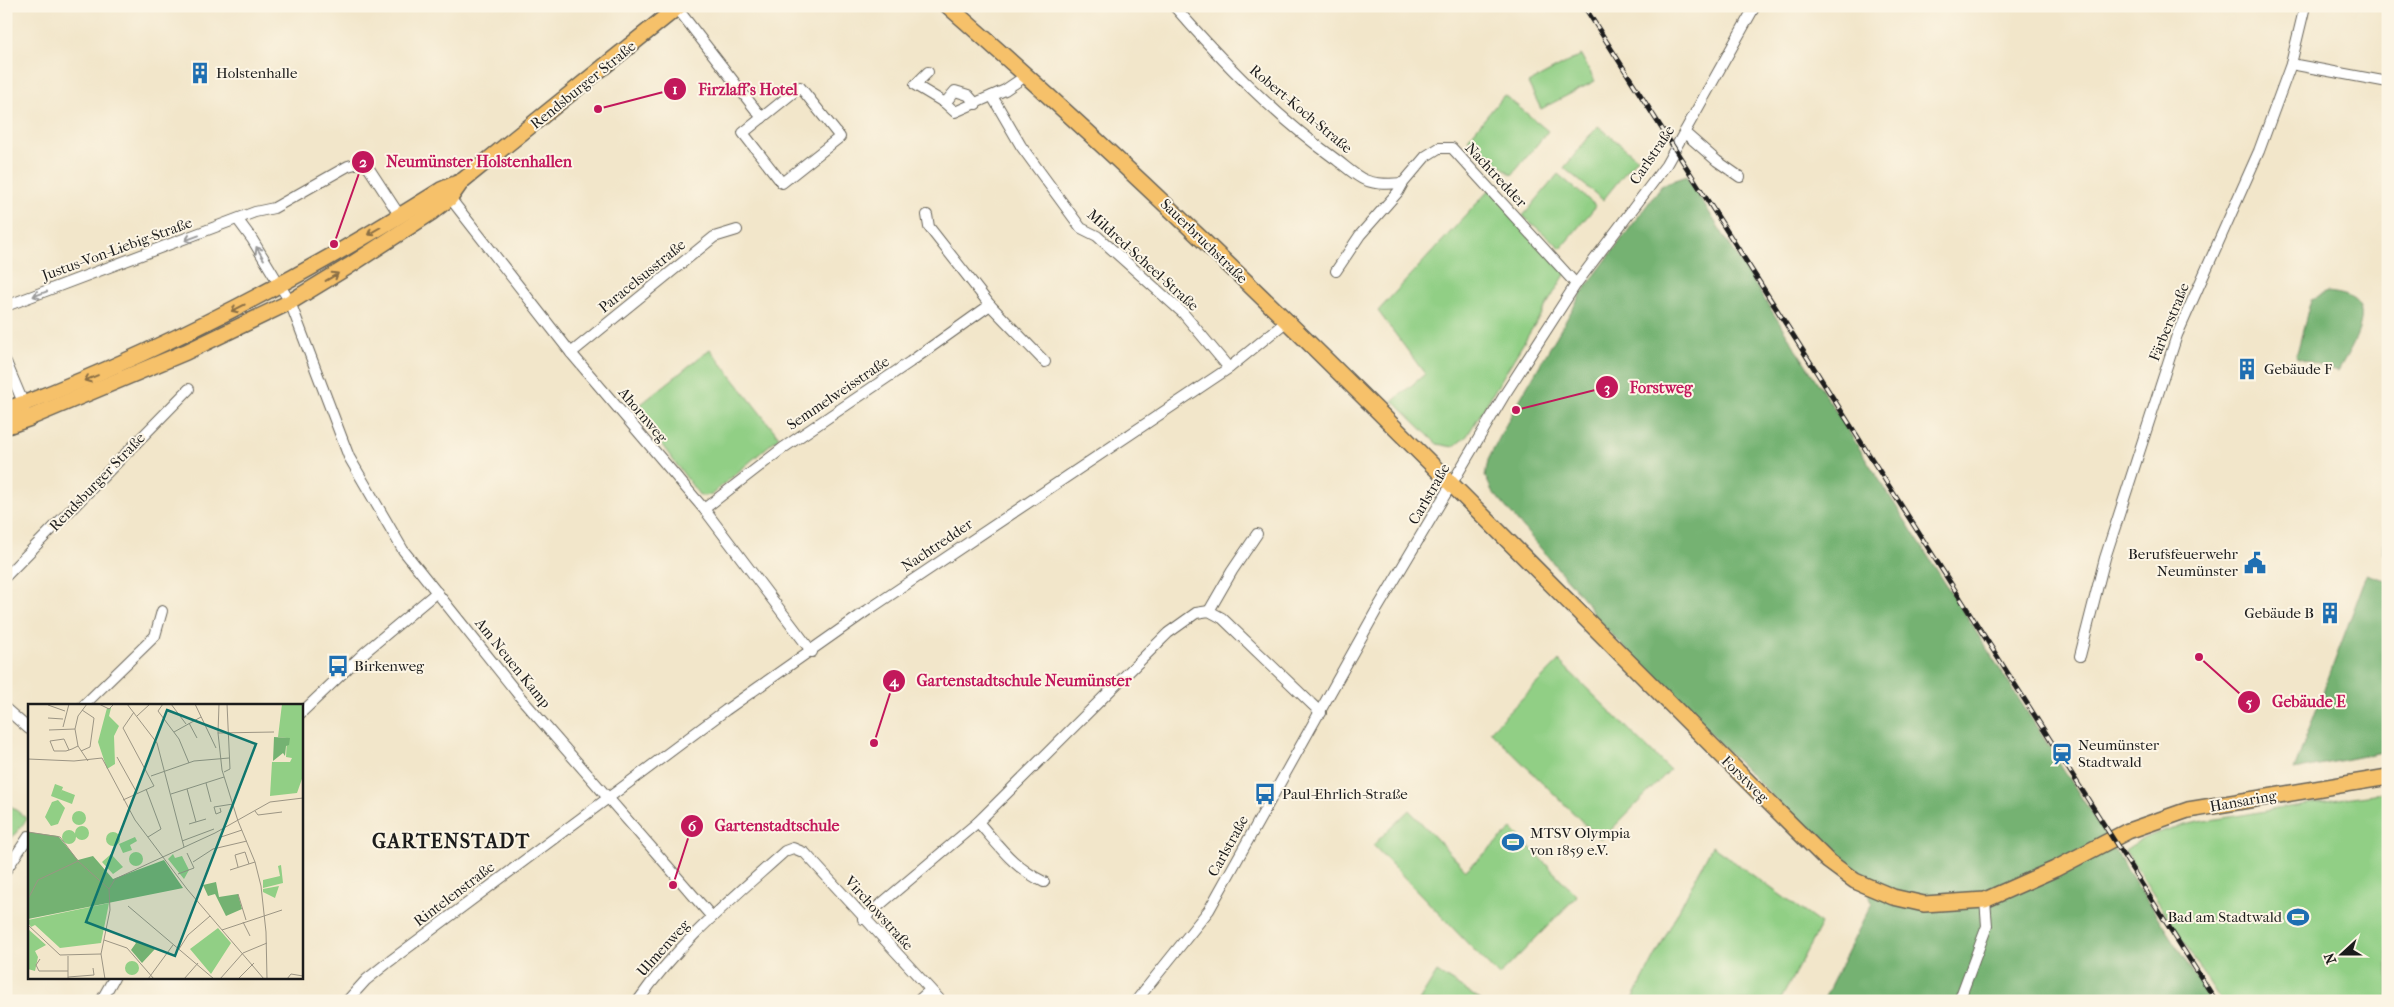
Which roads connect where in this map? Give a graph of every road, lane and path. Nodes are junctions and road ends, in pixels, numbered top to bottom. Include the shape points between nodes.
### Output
1 (948, 6) edge
2 (1174, 6) edge
3 (1755, 6) edge
4 (2305, 6) edge
5 (678, 7) edge
6 (2291, 64) junction
7 (928, 72) dead end
8 (1027, 75) junction
9 (2388, 82) edge
10 (992, 96) junction
11 (945, 103) junction
12 (976, 104) junction
13 (762, 118) junction
14 (1686, 133) junction
15 (1740, 177) dead end
16 (462, 181) junction
17 (1403, 183) junction
18 (450, 198) junction
19 (927, 215) dead end
20 (400, 216) junction
21 (422, 218) junction
22 (238, 220) junction
23 (737, 230) dead end
24 (389, 241) junction
25 (1336, 271) dead end
26 (1576, 284) junction
27 (281, 286) junction
28 (290, 302) junction
29 (990, 305) junction
30 (6, 306) edge
31 (1287, 321) junction
32 (571, 353) junction
33 (6, 362) edge
34 (1044, 362) dead end
35 (1229, 368) junction
36 (189, 389) dead end
37 (6, 410) edge
38 (26, 411) junction
39 (6, 426) edge
40 (1451, 485) junction
41 (704, 509) junction
42 (1257, 534) dead end
43 (6, 576) edge
44 (437, 592) junction
45 (1209, 610) junction
46 (162, 611) dead end
47 (812, 652) junction
48 (2080, 656) dead end
49 (85, 704) edge
50 (6, 709) edge
51 (302, 712) edge
52 (1321, 712) junction
53 (28, 728) edge
54 (2388, 777) edge
55 (608, 800) junction
56 (978, 822) junction
57 (28, 837) edge
58 (2104, 843) joint
59 (6, 870) edge
60 (1044, 882) dead end
61 (1985, 900) junction
62 (712, 917) junction
63 (864, 919) junction
64 (113, 980) edge
65 (930, 991) junction
66 (100, 1001) edge
67 (347, 1001) edge
68 (638, 1001) edge
69 (918, 1001) edge
70 (941, 1001) edge
71 (1136, 1001) edge
72 (1959, 1001) edge

1 - 8 main road, Sauerbruchstraße
2 - 17 street, Robert-Koch-Straße via 1238,75 1322,149 1365,180
3 - 14 street, Carlstraße
4 - 6 street, Färberstraße
5 - 13 street
5 - 16 main road, Rendsburger Straße
6 - 9 street
6 - 48 street, Färberstraße via 2259,151 2178,335 2105,558
7 - 11 street via 916,85
8 - 10 street
8 - 31 main road, Sauerbruchstraße
10 - 12 street
10 - 35 street, Mildred-Scheel-Straße via 1021,146 1081,228 1097,236 1183,313
11 - 12 street via 955,112
11 - 12 street via 955,91 968,95
13 - 13 street via 800,87 840,137 782,183 743,133
14 - 15 street
14 - 26 street, Carlstraße via 1666,165
16 - 18 main road, Rendsburger Straße
16 - 20 main road, Rendsburger Straße
17 - 25 street, Nachtredder via 1360,235
17 - 26 street, Nachtredder via 1426,156 1439,148 1452,148
18 - 21 main road, Rendsburger Straße
18 - 32 street, Ahornweg
19 - 29 street via 929,227
20 - 21 street
20 - 22 street, Justus-Von-Liebig-Straße via 373,172 359,163 274,208
20 - 24 street via 400,223
20 -> 27 main road, Rendsburger Straße
21 - 24 main road, Rendsburger Straße
27 -> 22 street
22 -> 30 street, Justus-Von-Liebig-Straße
23 - 32 street, Paracelsusstraße via 714,237
28 -> 24 main road, Rendsburger Straße
26 - 40 street, Carlstraße
27 - 28 street
27 -> 38 main road, Rendsburger Straße
28 - 38 main road, Rendsburger Straße via 186,352
28 - 44 street, Am Neuen Kamp via 349,457 403,550
29 - 34 street
29 - 41 street, Semmelweisstraße via 783,448
31 - 35 street, Nachtredder
31 - 40 main road, Sauerbruchstraße
32 - 41 street, Ahornweg
33 - 38 street
35 - 47 street, Nachtredder via 868,610
36 - 43 street, Rendsburger Straße
37 - 38 highway
38 - 39 highway
40 - 52 street, Carlstraße
40 - 61 main road, Forstweg via 1828,861 1855,880 1893,897 1924,904
41 - 47 street, Ahornweg
42 - 45 street
44 - 51 street via 365,652
44 - 55 street, Am Neuen Kamp
45 - 52 street via 1228,623
45 - 56 street via 1196,613 1168,633
46 - 49 street via 155,636
47 - 55 street, Nachtredder via 726,710
50 - 53 street
52 - 71 street, Carlstraße via 1209,910
54 - 58 main road, Hansaring via 2188,810
55 - 62 street, Am Neuen Kamp
55 - 67 street, Rintelenstraße via 386,964
56 - 60 street via 1014,864
56 - 63 street
57 - 59 street
58 - 61 main road, Forstweg
61 - 72 street via 1987,926
62 - 63 street, Virchowstraße via 785,851 793,848 805,853
62 - 68 street, Ulmenweg via 671,959
63 - 65 street, Virchowstraße
64 - 66 street
65 - 69 street
65 - 70 street, Virchowstraße

